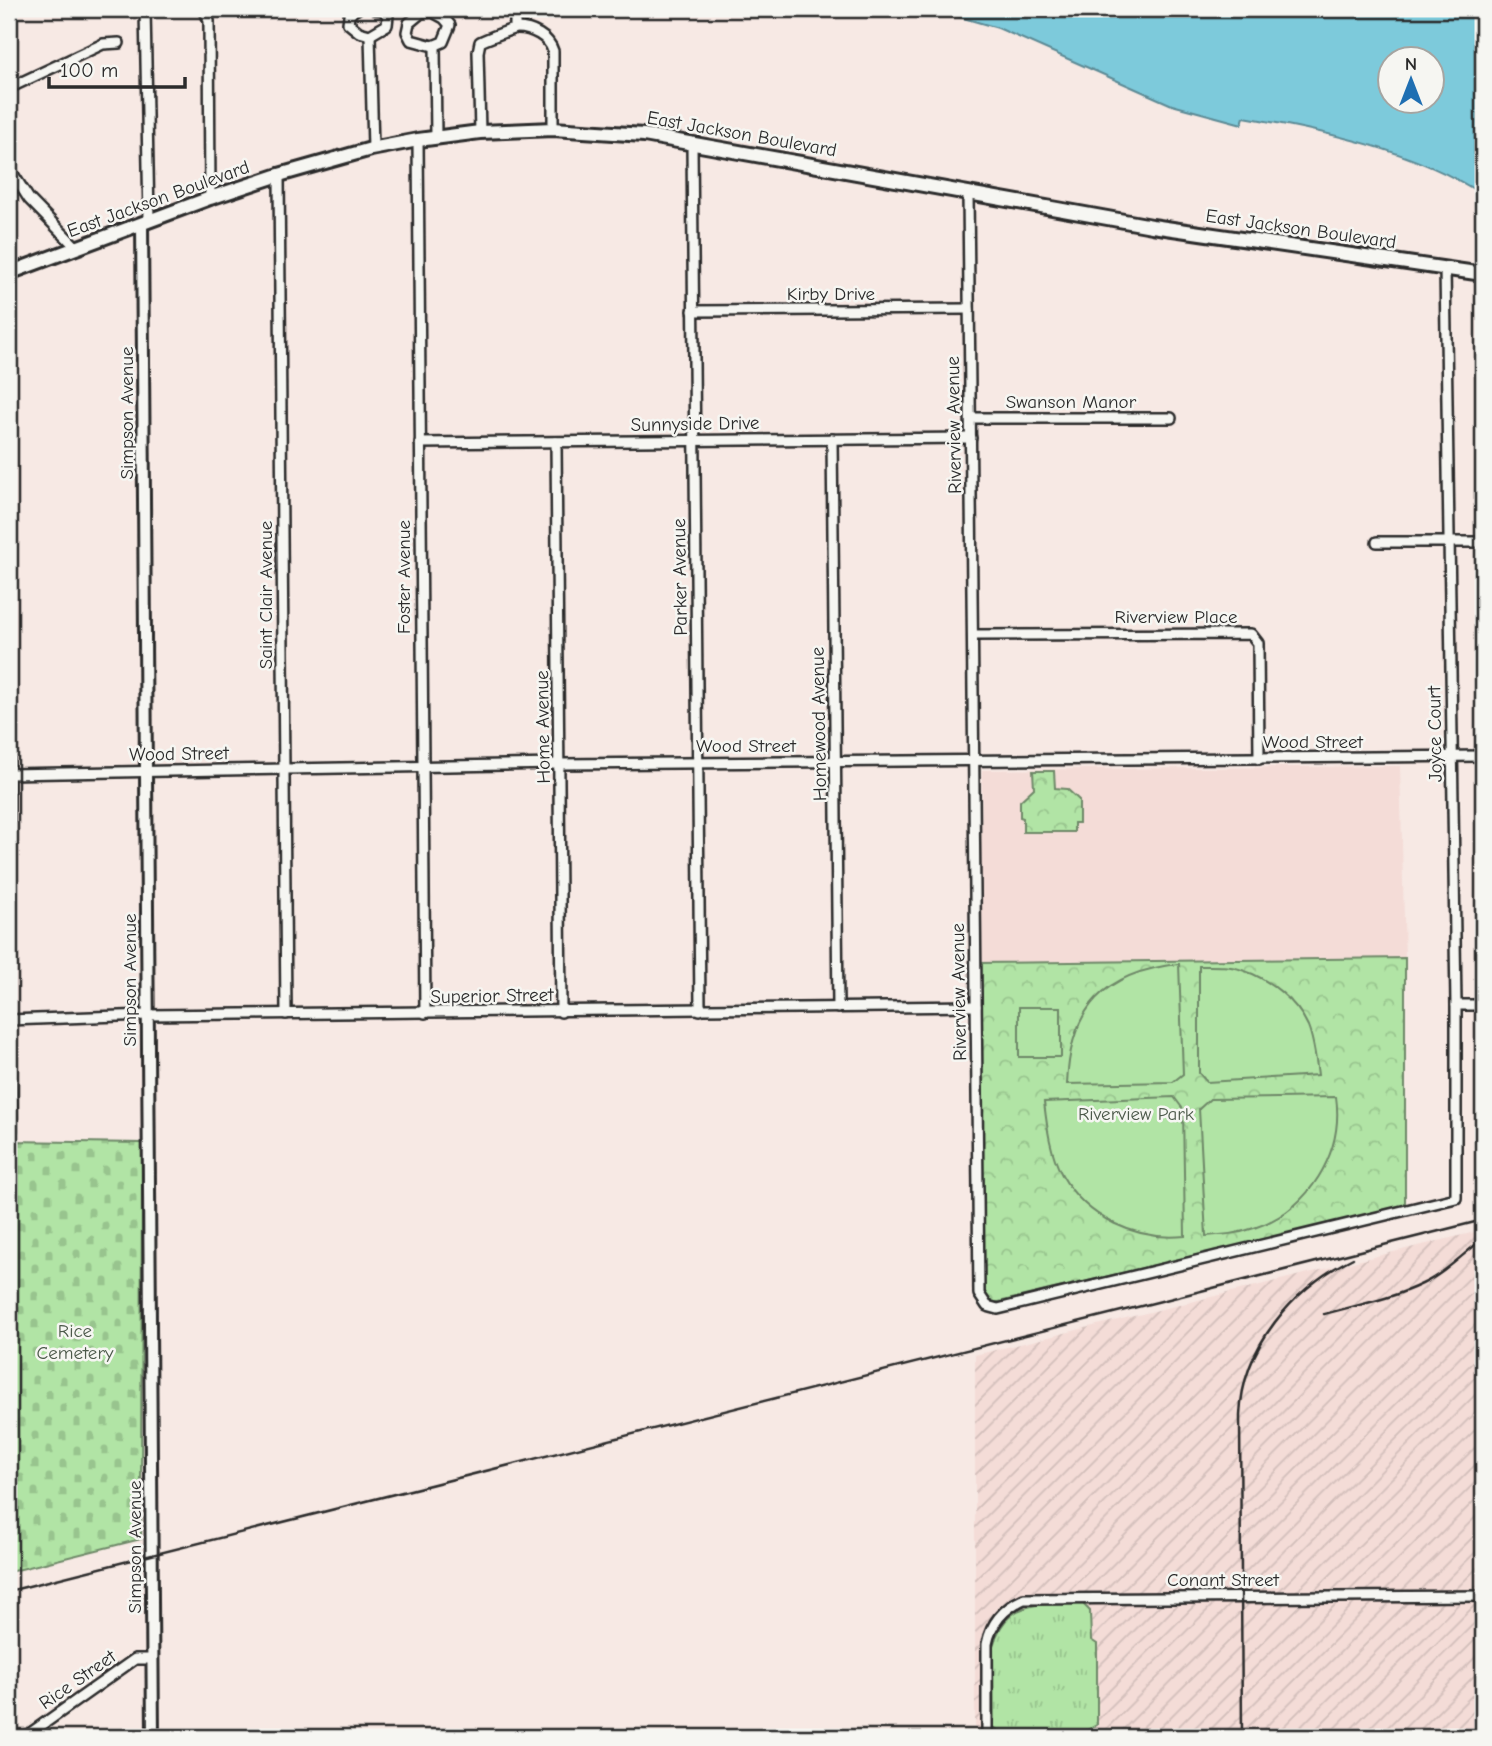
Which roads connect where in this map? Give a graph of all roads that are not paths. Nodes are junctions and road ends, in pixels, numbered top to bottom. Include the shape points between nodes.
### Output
1 (145, 9) edge
2 (204, 9) edge
3 (357, 9) edge
4 (375, 9) edge
5 (515, 9) edge
6 (516, 27) junction
7 (370, 35) junction
8 (119, 43) dead end
9 (435, 46) junction
10 (9, 88) edge
11 (9, 121) edge
12 (553, 130) junction
13 (480, 132) junction
14 (436, 138) junction
15 (418, 140) junction
16 (692, 143) junction
17 (373, 148) junction
18 (10, 172) edge
19 (279, 175) junction
20 (968, 192) junction
21 (210, 198) junction
22 (146, 222) junction
23 (76, 247) junction
24 (1445, 268) junction
25 (9, 273) edge
26 (1483, 274) edge
27 (969, 309) junction
28 (693, 311) junction
29 (971, 418) junction
30 (1171, 418) dead end
31 (971, 438) junction
32 (832, 439) junction
33 (694, 440) junction
34 (556, 442) junction
35 (420, 443) junction
36 (1377, 542) dead end
37 (1449, 542) junction
38 (1483, 542) edge
39 (974, 635) junction
40 (9, 718) edge
41 (1452, 756) junction
42 (1483, 756) edge
43 (1259, 759) junction
44 (972, 761) junction
45 (836, 762) junction
46 (699, 763) junction
47 (560, 764) junction
48 (422, 766) junction
49 (284, 768) junction
50 (146, 771) junction
51 (9, 774) edge
52 (9, 947) edge
53 (1483, 1004) edge
54 (1456, 1005) junction
55 (976, 1006) junction
56 (838, 1008) junction
57 (700, 1010) junction
58 (561, 1012) junction
59 (425, 1013) junction
60 (286, 1014) junction
61 (147, 1015) junction
62 (9, 1020) edge
63 (9, 1030) edge
64 (12, 1130) dead end
65 (1456, 1198) joint
66 (1483, 1596) edge
67 (152, 1659) junction
68 (25, 1737) edge
69 (153, 1737) edge
70 (987, 1737) edge

1 - 22 street
2 - 21 street via 209,21
3 - 7 street via 348,23
4 - 7 street via 388,16 387,25
5 - 6 street
6 - 12 street via 541,34 551,43
6 - 13 street via 480,42
7 - 17 street
8 - 10 street via 103,44
9 - 9 street via 443,42 450,25 433,12 415,16 407,32 411,40
9 - 14 street
11 - 18 street
12 - 13 main road, East Jackson Boulevard
12 - 16 main road, East Jackson Boulevard via 605,131
13 - 14 main road, East Jackson Boulevard
14 - 15 main road, East Jackson Boulevard
15 - 17 main road, East Jackson Boulevard
15 - 35 street, Foster Avenue
16 - 20 main road, East Jackson Boulevard
16 - 28 street, Parker Avenue
17 - 19 main road, East Jackson Boulevard
18 - 23 street via 29,199
19 - 21 main road, East Jackson Boulevard
19 - 49 street, Saint Clair Avenue
20 - 24 main road, East Jackson Boulevard via 1152,226
20 - 27 street, Riverview Avenue
21 - 22 main road, East Jackson Boulevard
22 - 23 main road, East Jackson Boulevard
22 - 50 street, Simpson Avenue
23 - 25 main road, East Jackson Boulevard
24 - 26 main road, East Jackson Boulevard
24 - 37 street, Joyce Court
27 - 28 street, Kirby Drive
27 - 29 street, Riverview Avenue
28 - 33 street, Parker Avenue
29 - 30 street, Swanson Manor
29 - 31 street, Riverview Avenue
31 - 32 street, Sunnyside Drive
31 - 39 street, Riverview Avenue
32 - 33 street, Sunnyside Drive
32 - 45 street, Homewood Avenue
33 - 34 street, Sunnyside Drive
33 - 46 street, Parker Avenue
34 - 35 street, Sunnyside Drive
34 - 47 street, Home Avenue
35 - 48 street, Foster Avenue
36 - 37 street
37 - 38 street
37 - 41 street, Joyce Court
39 - 43 street, Riverview Place via 1251,634 1258,643
39 - 44 street, Riverview Avenue
40 - 51 street
41 - 42 street, Wood Street
41 - 43 street, Wood Street
41 - 54 street, Joyce Court
43 - 44 street, Wood Street
44 - 45 street, Wood Street
44 - 55 street, Riverview Avenue
45 - 46 street, Wood Street
45 - 56 street, Homewood Avenue
46 - 47 street, Wood Street
46 - 57 street, Parker Avenue
47 - 48 street, Wood Street
47 - 58 street, Home Avenue
48 - 49 street, Wood Street
48 - 59 street, Foster Avenue
49 - 50 street, Wood Street
49 - 60 street, Saint Clair Avenue
50 - 51 street, Wood Street
50 - 61 street, Simpson Avenue
51 - 52 street
53 - 54 street
54 - 65 street, Joyce Court
55 - 56 street, Superior Street
55 - 65 street, Riverview Avenue via 979,1294 987,1306 998,1309
56 - 57 street, Superior Street
57 - 58 street, Superior Street
58 - 59 street, Superior Street
59 - 60 street, Superior Street
60 - 61 street, Superior Street
61 - 62 street, Superior Street
61 - 67 street, Simpson Avenue
63 - 64 street
66 - 70 street, Conant Street via 1024,1599 1009,1605 992,1627 987,1644
67 - 68 street, Rice Street via 135,1659
67 - 69 street, Simpson Avenue

